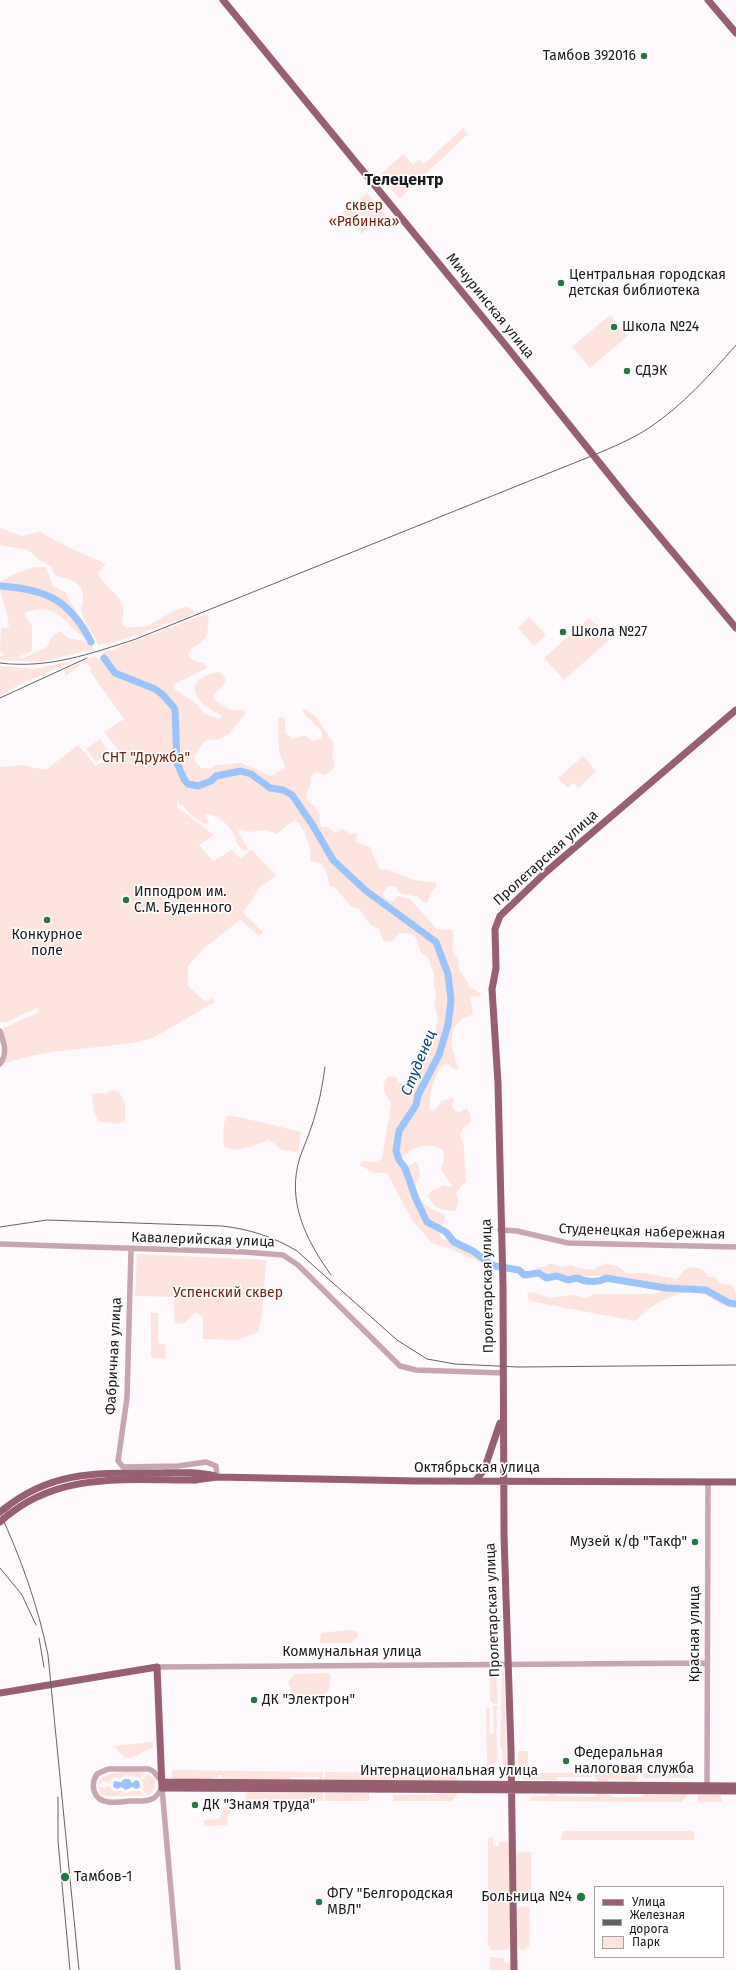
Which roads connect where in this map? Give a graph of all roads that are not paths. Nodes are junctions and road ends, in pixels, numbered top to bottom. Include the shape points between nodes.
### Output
1 (223, 0) edge
2 (708, 0) edge
3 (736, 33) edge
4 (736, 628) edge
5 (736, 710) edge
6 (0, 1031) edge
7 (0, 1064) edge
8 (500, 1230) junction
9 (0, 1244) edge
10 (736, 1247) edge
11 (131, 1249) junction
12 (503, 1373) junction
13 (502, 1418) junction
14 (195, 1476) junction
15 (217, 1477) junction
16 (475, 1481) junction
17 (503, 1481) junction
18 (708, 1482) junction
19 (736, 1482) edge
20 (1, 1510) edge
21 (0, 1522) edge
22 (707, 1663) junction
23 (509, 1665) junction
24 (157, 1667) junction
25 (0, 1693) edge
26 (160, 1765) junction
27 (149, 1769) junction
28 (162, 1785) junction
29 (736, 1786) edge
30 (511, 1788) junction
31 (707, 1788) junction
32 (736, 1791) edge
33 (151, 1800) junction
34 (164, 1803) junction
35 (178, 1970) edge
36 (514, 1970) edge

1 - 4 main road, Мичуринская улица
2 - 3 main road
5 - 8 main road, Пролетарская улица via 546,872 497,922 494,935 496,968 492,989 498,1083
6 - 7 street via 4,1046 4,1057
8 - 10 street, Студенецкая набережная via 517,1231 568,1243
8 - 12 main road, Пролетарская улица
9 - 11 street, Кавалерийская улица
11 - 12 street, Кавалерийская улица via 258,1252 283,1255 298,1265 400,1366 416,1370
11 - 15 street, Фабричная улица via 127,1398 118,1453 119,1464 123,1467 139,1467 209,1462 216,1466
12 - 13 main road, Пролетарская улица
13 - 16 main road via 484,1470
13 - 17 main road, Пролетарская улица
14 - 15 main road, Октябрьская улица
14 - 20 main road via 97,1473 74,1476 32,1490
14 - 21 main road, bridge via 66,1485 30,1500
15 - 16 main road, Октябрьская улица
16 - 17 main road, Октябрьская улица
17 - 18 main road, Октябрьская улица
17 - 23 main road, Пролетарская улица
18 - 19 main road, Октябрьская улица
18 - 22 street, Красная улица
22 - 23 street, Коммунальная улица
22 - 31 street, Красная улица
23 - 24 street, Коммунальная улица
23 - 30 main road, Пролетарская улица
24 - 25 main road, Коммунальная улица
24 - 26 main road
26 - 27 street
26 - 28 main road
27 - 28 street
27 - 33 street via 104,1770 97,1774 93,1785 97,1796 108,1802
28 - 30 main road, Интернациональная улица
28 - 33 street
28 - 34 street
29 - 31 main road, Интернациональная улица
30 - 31 main road, Интернациональная улица
30 - 36 main road, Пролетарская улица
31 - 32 main road, Интернациональная улица
33 - 34 street
34 - 35 street

